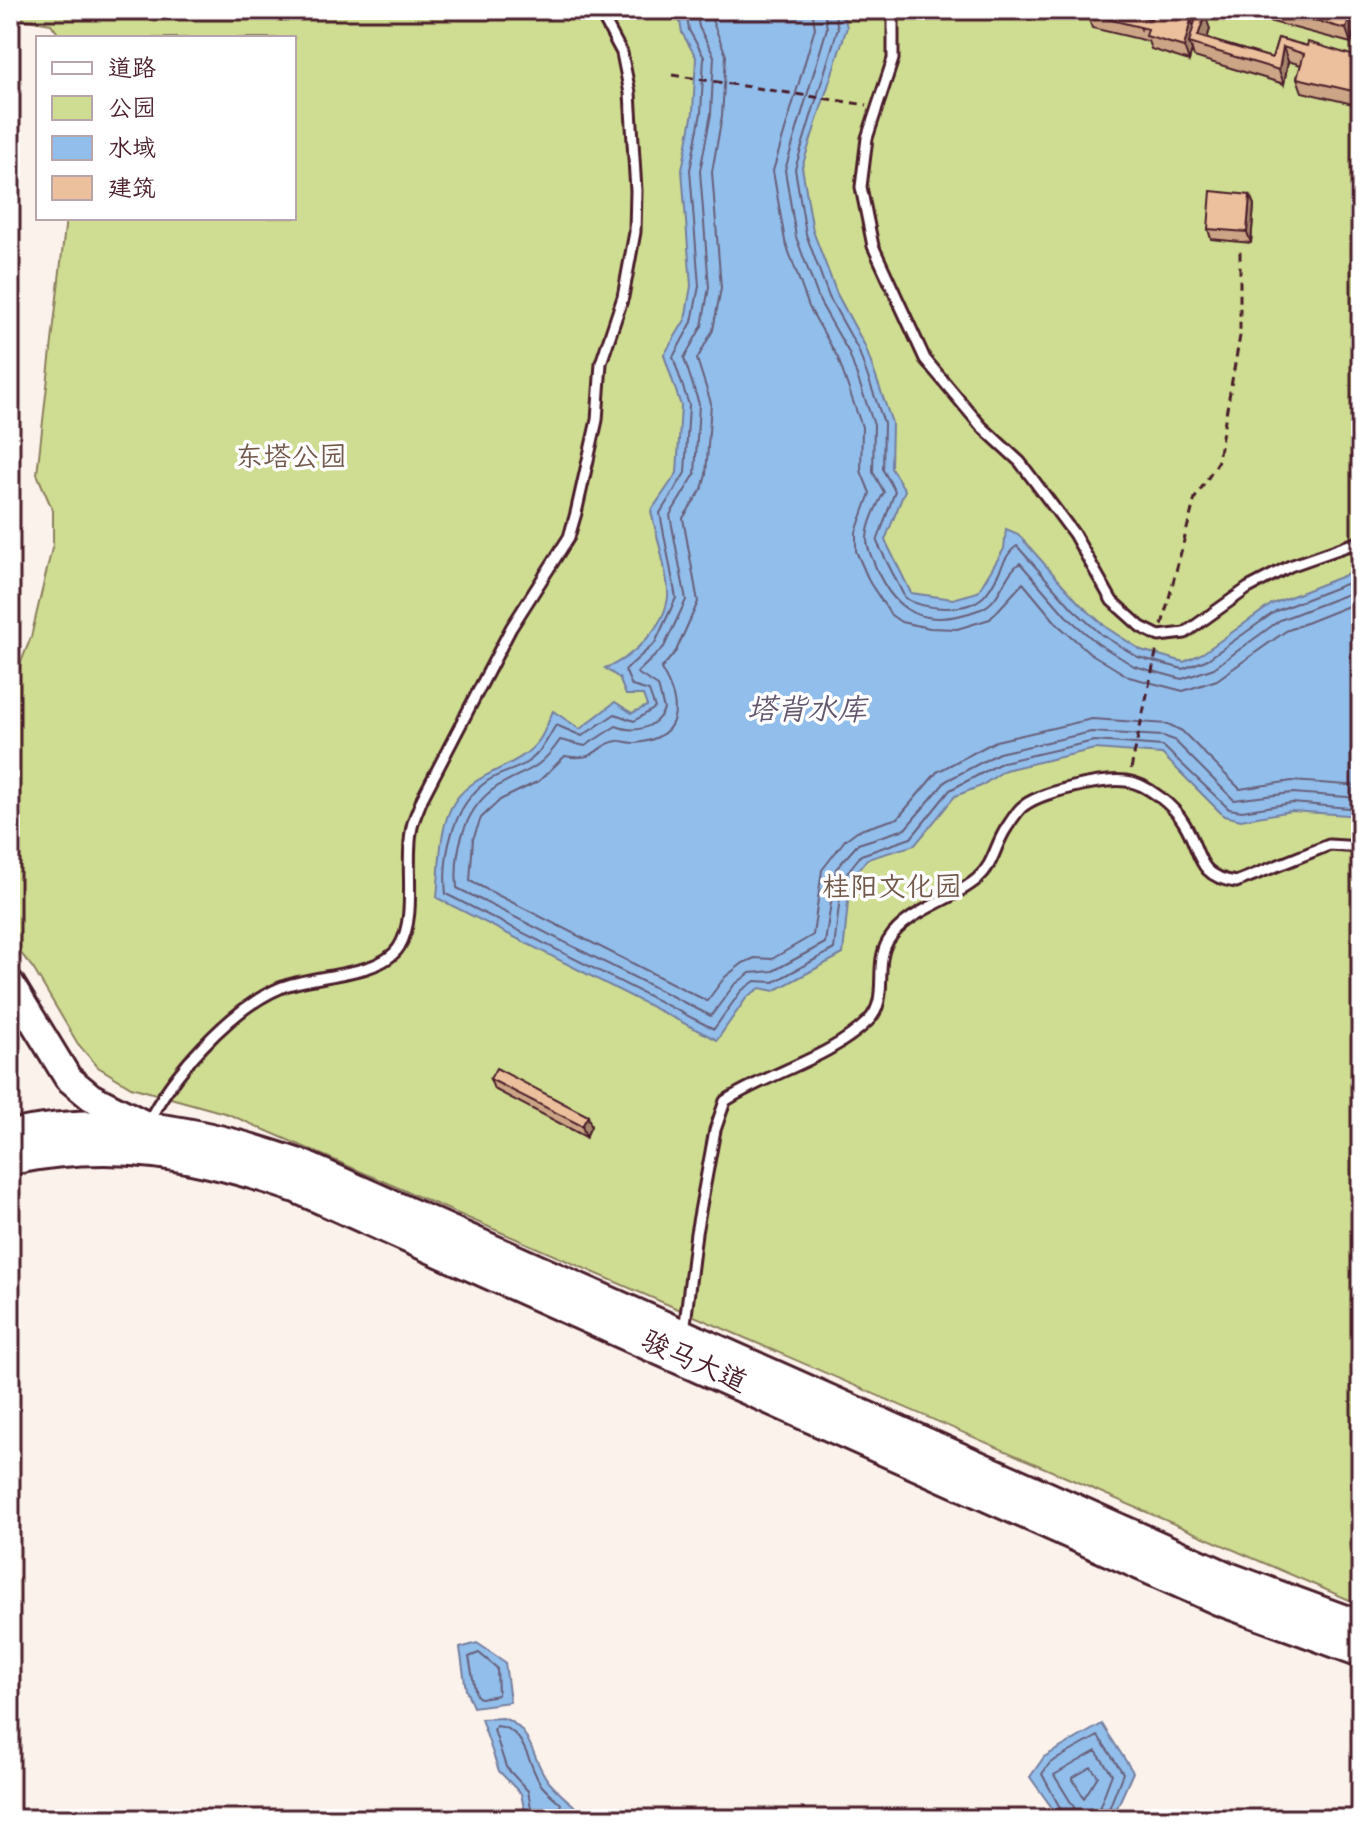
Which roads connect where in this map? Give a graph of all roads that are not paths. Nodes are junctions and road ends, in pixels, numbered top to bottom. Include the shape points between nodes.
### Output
1 (599, 10) edge
2 (893, 10) edge
3 (1361, 541) edge
4 (1361, 847) edge
5 (10, 983) edge
6 (10, 1135) edge
7 (145, 1138) junction
8 (10, 1160) edge
9 (679, 1345) junction
10 (1361, 1626) edge
11 (1361, 1652) edge

1 - 7 lane via 622,53 630,93 635,232 623,297 601,363 597,420 569,537 511,628 422,799 411,828 406,925 400,945 383,962 282,987 260,998 182,1071 157,1103
2 - 3 lane via 893,59 867,138 861,187 873,246 925,359 1029,474 1074,534 1112,601 1159,636 1185,633 1248,588 1290,566
4 - 9 lane via 1329,845 1236,882 1205,870 1184,823 1152,792 1128,781 1056,792 1022,806 1004,831 993,863 951,897 897,928 882,957 880,998 871,1018 848,1038 725,1101 715,1130
5 - 7 main road via 68,1078
6 - 7 main road, 骏马大道 via 84,1125
7 - 8 main road, 骏马大道
7 - 9 main road, 骏马大道 via 296,1188
9 - 10 main road, 骏马大道 via 1228,1577
9 - 11 main road, 骏马大道 via 1218,1600

